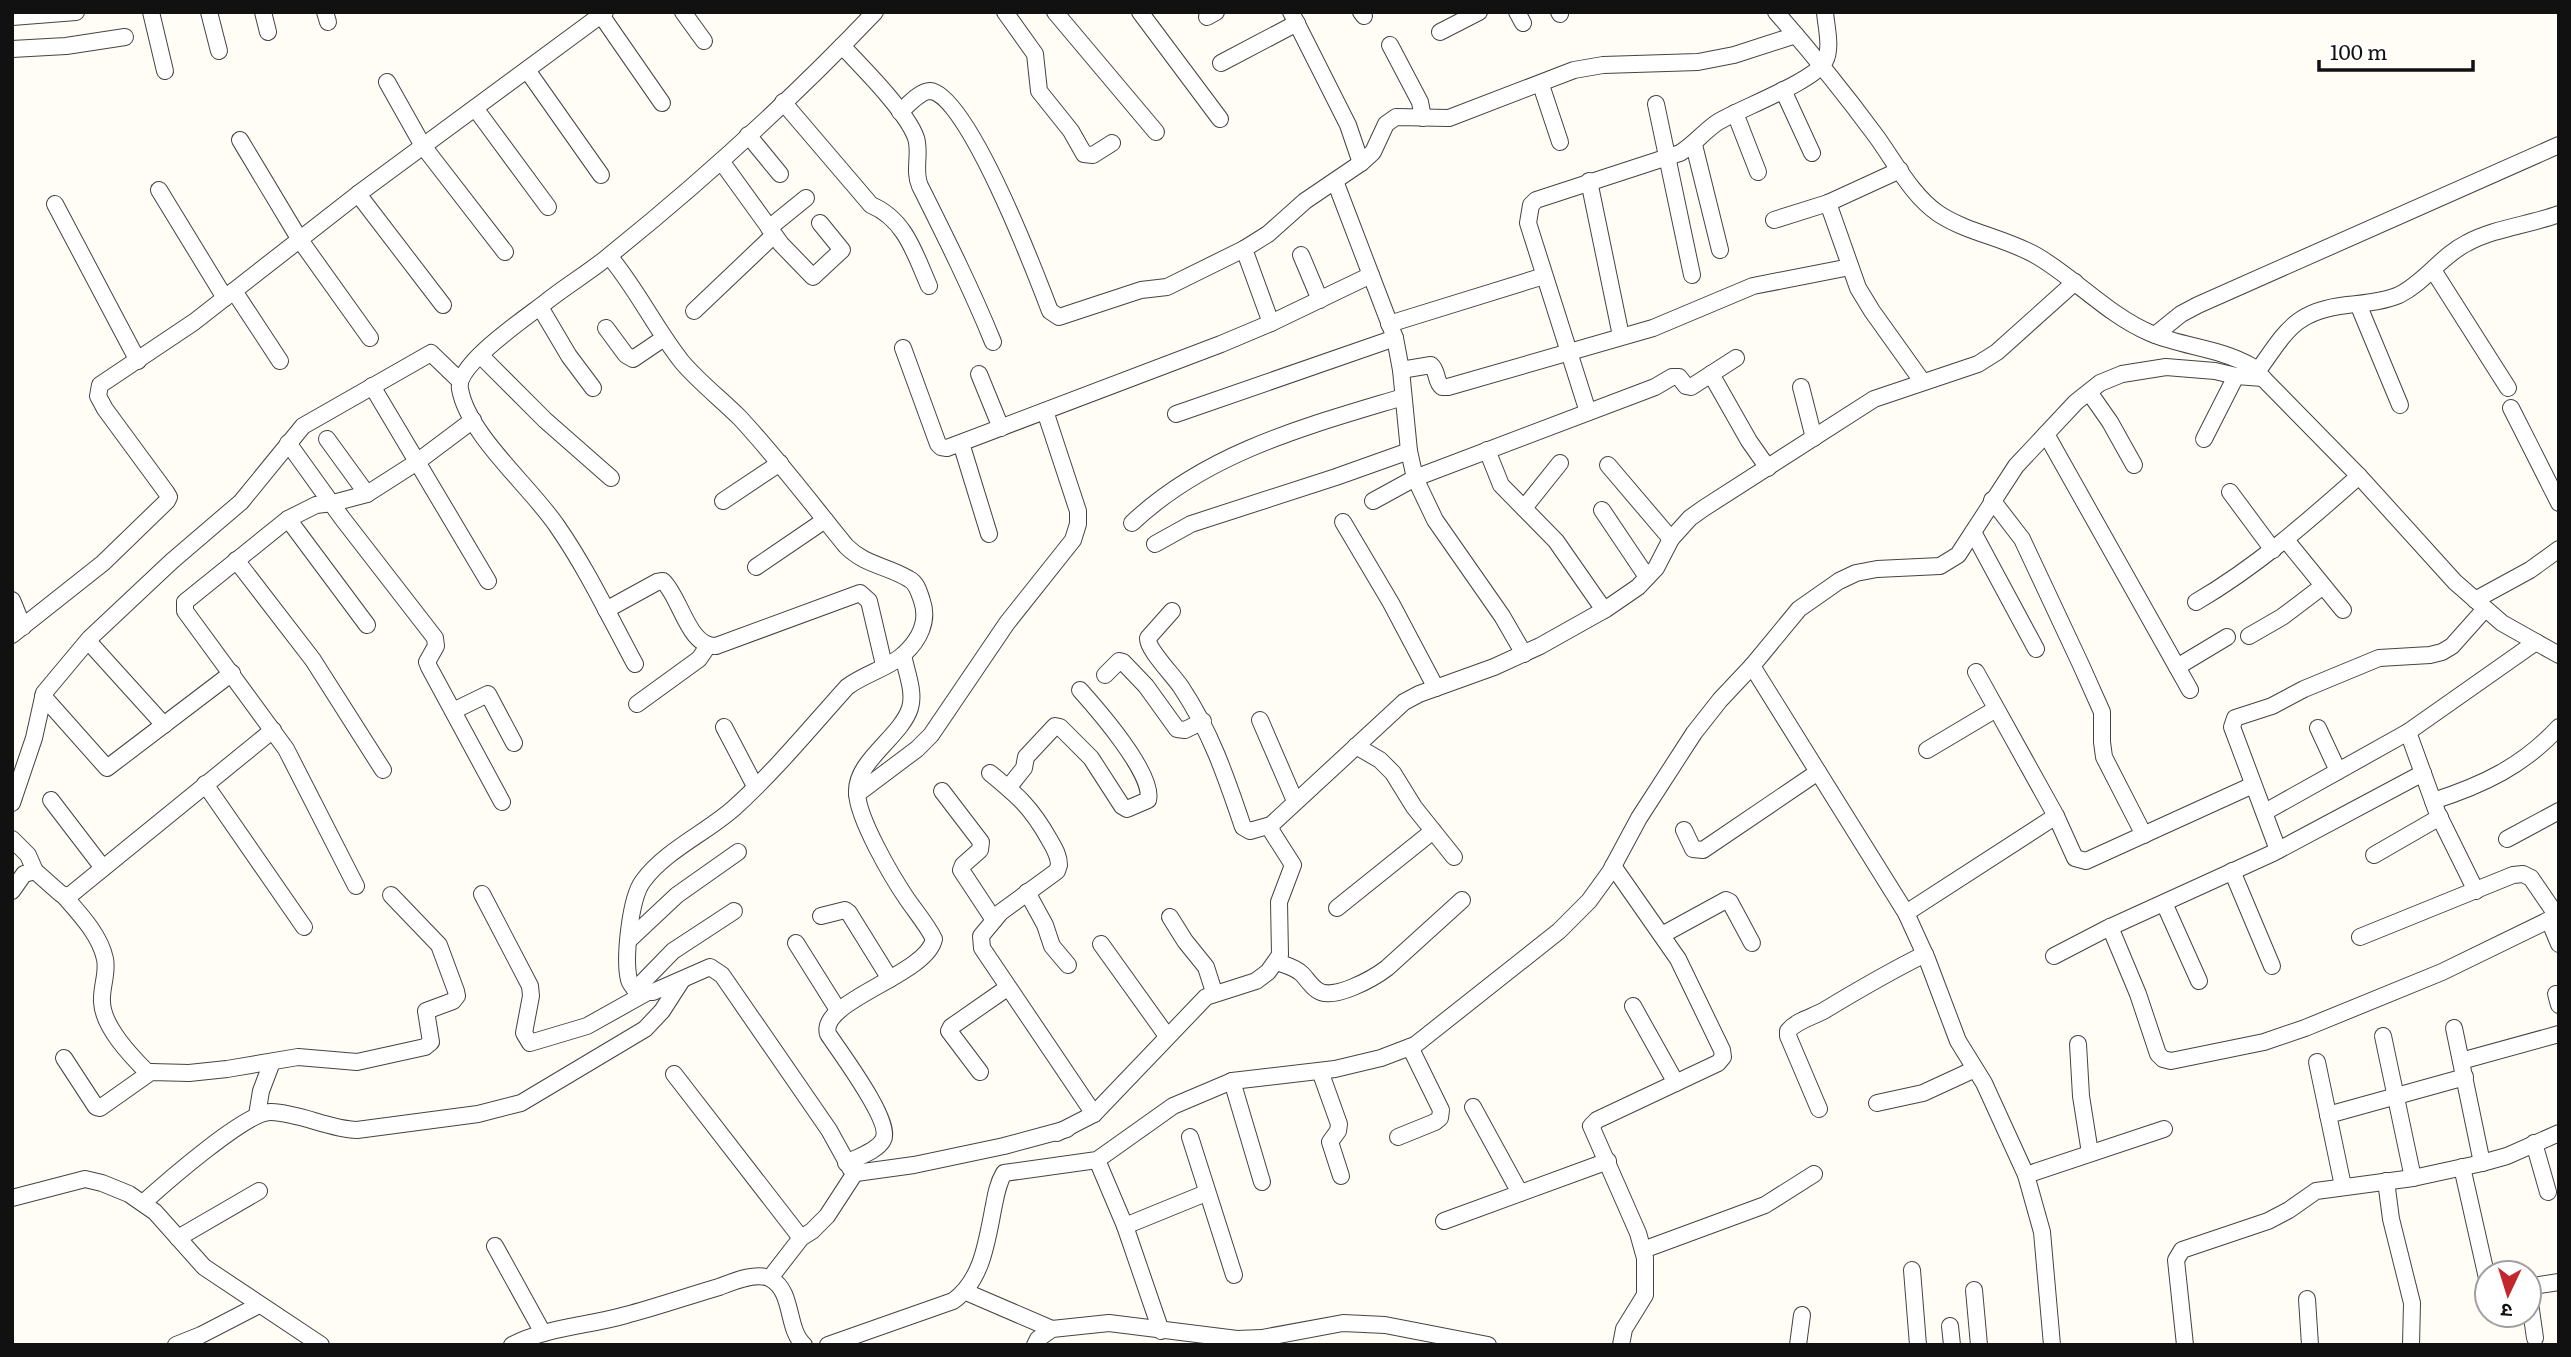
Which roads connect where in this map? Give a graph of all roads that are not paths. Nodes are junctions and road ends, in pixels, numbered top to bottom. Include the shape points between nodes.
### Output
1 (76, 12) edge
2 (151, 12) edge
3 (209, 12) edge
4 (263, 12) edge
5 (875, 12) edge
6 (1005, 12) edge
7 (1055, 12) edge
8 (1140, 12) edge
9 (1479, 12) edge
10 (1776, 12) edge
11 (1825, 12) edge
12 (684, 13) edge
13 (603, 14) edge
14 (12, 17) edge
15 (1294, 18) edge
16 (268, 32) dead end
17 (1440, 32) dead end
18 (1796, 35) junction
19 (125, 37) dead end
20 (704, 41) dead end
21 (1390, 45) dead end
22 (842, 46) junction
23 (12, 49) edge
24 (219, 51) dead end
25 (1221, 64) dead end
26 (1821, 66) junction
27 (527, 70) junction
28 (165, 71) dead end
29 (387, 82) dead end
30 (1541, 85) junction
31 (1783, 90) junction
32 (783, 102) junction
33 (662, 103) dead end
34 (1656, 104) dead end
35 (895, 107) junction
36 (475, 108) junction
37 (1735, 113) junction
38 (1423, 118) junction
39 (1220, 119) dead end
40 (1156, 132) dead end
41 (748, 135) junction
42 (240, 140) dead end
43 (1560, 142) dead end
44 (1112, 143) dead end
45 (1694, 145) junction
46 (2559, 145) edge
47 (423, 146) junction
48 (1812, 153) dead end
49 (1667, 156) junction
50 (721, 161) junction
51 (1361, 163) junction
52 (1900, 170) junction
53 (1758, 172) dead end
54 (780, 174) dead end
55 (601, 175) dead end
56 (1335, 181) junction
57 (1589, 181) junction
58 (159, 190) dead end
59 (359, 194) junction
60 (806, 198) dead end
61 (1828, 203) junction
62 (55, 204) dead end
63 (548, 207) dead end
64 (2559, 214) edge
65 (1774, 220) dead end
66 (820, 223) dead end
67 (771, 232) junction
68 (300, 240) junction
69 (1244, 249) junction
70 (1720, 250) dead end
71 (505, 252) dead end
72 (1301, 255) dead end
73 (609, 257) junction
74 (1850, 267) junction
75 (2433, 270) junction
76 (1371, 275) junction
77 (1692, 275) dead end
78 (1544, 276) junction
79 (2075, 282) junction
80 (929, 286) dead end
81 (230, 294) junction
82 (1320, 300) junction
83 (2358, 304) junction
84 (443, 305) dead end
85 (540, 307) junction
86 (694, 311) dead end
87 (1272, 323) junction
88 (606, 328) dead end
89 (1392, 331) junction
90 (2155, 335) junction
91 (1621, 336) junction
92 (370, 338) dead end
93 (664, 338) junction
94 (993, 342) dead end
95 (903, 348) dead end
96 (1568, 351) junction
97 (480, 355) junction
98 (1736, 358) dead end
99 (138, 361) junction
100 (280, 362) dead end
101 (1401, 370) junction
102 (979, 374) dead end
103 (1711, 374) junction
104 (2260, 375) junction
105 (2236, 376) junction
106 (460, 381) junction
107 (1922, 382) junction
108 (372, 386) junction
109 (1801, 387) dead end
110 (593, 388) dead end
111 (2508, 388) dead end
112 (2089, 392) junction
113 (1403, 397) junction
114 (2400, 405) dead end
115 (2511, 408) dead end
116 (1045, 411) junction
117 (1588, 412) junction
118 (1176, 414) dead end
119 (473, 421) junction
120 (1000, 428) junction
121 (2046, 435) junction
122 (1814, 438) junction
123 (327, 439) dead end
124 (2204, 439) dead end
125 (288, 443) junction
126 (961, 443) junction
127 (1409, 450) junction
128 (1488, 450) junction
129 (417, 462) junction
130 (780, 463) junction
131 (1560, 464) dead end
132 (1608, 465) dead end
133 (2134, 465) dead end
134 (1768, 468) junction
135 (2359, 476) junction
136 (611, 478) dead end
137 (1415, 478) junction
138 (2230, 492) dead end
139 (367, 494) junction
140 (723, 500) dead end
141 (1992, 500) junction
142 (1373, 501) dead end
143 (332, 503) junction
144 (2559, 503) edge
145 (1524, 508) junction
146 (1602, 510) dead end
147 (288, 519) junction
148 (825, 520) junction
149 (1343, 522) dead end
150 (1132, 523) dead end
151 (1973, 532) junction
152 (989, 534) dead end
153 (1671, 539) junction
154 (1155, 544) dead end
155 (2279, 545) junction
156 (2556, 557) edge
157 (236, 559) junction
158 (756, 567) dead end
159 (1647, 577) junction
160 (488, 581) dead end
161 (2323, 586) junction
162 (12, 600) edge
163 (2196, 602) dead end
164 (2480, 605) junction
165 (606, 610) junction
166 (1604, 610) junction
167 (2343, 610) dead end
168 (1172, 611) dead end
169 (367, 625) dead end
170 (18, 631) edge
171 (2249, 636) dead end
172 (2227, 637) dead end
173 (88, 641) junction
174 (2536, 642) junction
175 (708, 646) junction
176 (2036, 649) dead end
177 (1524, 654) junction
178 (903, 655) junction
179 (2559, 655) edge
180 (635, 664) dead end
181 (884, 665) junction
182 (1752, 666) junction
183 (2177, 667) junction
184 (1976, 672) dead end
185 (232, 673) junction
186 (1105, 675) dead end
187 (1436, 688) junction
188 (1080, 690) dead end
189 (2190, 690) dead end
190 (43, 696) junction
191 (637, 704) dead end
192 (1996, 709) junction
193 (453, 711) junction
194 (1260, 720) dead end
195 (1203, 721) junction
196 (164, 725) junction
197 (724, 727) dead end
198 (2559, 727) edge
199 (2318, 728) dead end
200 (272, 730) junction
201 (2408, 732) junction
202 (514, 743) dead end
203 (1356, 746) junction
204 (1927, 750) dead end
205 (383, 770) dead end
206 (2338, 771) junction
207 (1818, 772) junction
208 (990, 773) dead end
209 (2423, 773) junction
210 (205, 784) junction
211 (2253, 785) junction
212 (755, 786) junction
213 (1008, 788) junction
214 (942, 791) dead end
215 (857, 794) junction
216 (51, 800) dead end
217 (502, 802) dead end
218 (1295, 802) junction
219 (2433, 802) junction
220 (12, 803) edge
221 (2559, 811) edge
222 (2265, 812) junction
223 (2056, 816) junction
224 (2440, 817) junction
225 (1271, 824) junction
226 (1684, 830) dead end
227 (1433, 831) junction
228 (2144, 835) junction
229 (12, 839) edge
230 (2507, 839) dead end
231 (2278, 850) junction
232 (738, 852) dead end
233 (2374, 855) dead end
234 (1454, 857) dead end
235 (1612, 866) junction
236 (103, 868) junction
237 (35, 871) junction
238 (2232, 872) junction
239 (356, 886) dead end
240 (12, 891) edge
241 (2476, 891) junction
242 (1027, 892) junction
243 (482, 894) dead end
244 (391, 895) dead end
245 (64, 896) junction
246 (1462, 900) dead end
247 (2164, 903) junction
248 (1336, 908) dead end
249 (734, 911) dead end
250 (1906, 913) junction
251 (821, 916) dead end
252 (1170, 917) dead end
253 (2555, 917) edge
254 (994, 920) junction
255 (304, 927) dead end
256 (2110, 927) junction
257 (1662, 935) junction
258 (2360, 937) dead end
259 (629, 940) junction
260 (796, 943) dead end
261 (1752, 943) dead end
262 (1101, 944) dead end
263 (2559, 944) edge
264 (1925, 954) junction
265 (2054, 956) dead end
266 (1277, 962) junction
267 (1068, 965) dead end
268 (2272, 966) dead end
269 (890, 979) junction
270 (682, 980) junction
271 (2199, 981) dead end
272 (1007, 988) junction
273 (641, 992) junction
274 (1214, 992) junction
275 (1633, 1006) dead end
276 (838, 1010) junction
277 (2454, 1028) dead end
278 (2559, 1034) edge
279 (2383, 1035) dead end
280 (1167, 1036) junction
281 (2078, 1044) dead end
282 (1410, 1047) junction
283 (64, 1058) dead end
284 (272, 1062) junction
285 (2317, 1062) dead end
286 (1975, 1069) junction
287 (2463, 1069) junction
288 (1320, 1071) junction
289 (980, 1072) dead end
290 (148, 1073) junction
291 (674, 1074) dead end
292 (1232, 1081) junction
293 (1676, 1083) junction
294 (2397, 1096) junction
295 (1877, 1103) dead end
296 (1473, 1107) dead end
297 (1819, 1109) dead end
298 (1094, 1114) junction
299 (257, 1115) junction
300 (2328, 1115) junction
301 (1067, 1129) junction
302 (2164, 1129) dead end
303 (2559, 1133) edge
304 (1189, 1137) dead end
305 (1398, 1137) dead end
306 (2534, 1143) junction
307 (2090, 1153) junction
308 (1097, 1160) junction
309 (1608, 1161) junction
310 (2482, 1163) junction
311 (2462, 1167) junction
312 (850, 1168) junction
313 (1004, 1173) junction
314 (1814, 1174) dead end
315 (2025, 1175) junction
316 (1341, 1176) dead end
317 (2413, 1178) junction
318 (2386, 1181) junction
319 (1262, 1182) dead end
320 (2343, 1186) junction
321 (259, 1191) dead end
322 (2548, 1192) dead end
323 (1206, 1193) junction
324 (1520, 1193) junction
325 (12, 1198) edge
326 (143, 1203) junction
327 (1444, 1221) dead end
328 (1125, 1226) junction
329 (178, 1238) junction
330 (801, 1238) junction
331 (495, 1246) dead end
332 (1643, 1250) junction
333 (2483, 1259) edge
334 (1912, 1270) dead end
335 (1234, 1275) dead end
336 (770, 1278) junction
337 (1975, 1290) dead end
338 (965, 1292) junction
339 (2307, 1299) dead end
340 (259, 1306) junction
341 (1802, 1315) dead end
342 (1950, 1326) dead end
343 (1052, 1329) junction
344 (2534, 1329) edge
345 (1161, 1331) junction
346 (543, 1333) junction
347 (2535, 1338) dead end
348 (1201, 1340) edge
349 (185, 1343) edge
350 (320, 1345) edge
351 (512, 1345) edge
352 (804, 1345) edge
353 (828, 1345) edge
354 (1035, 1345) edge
355 (1488, 1345) edge
356 (1621, 1345) edge
357 (1798, 1345) edge
358 (1919, 1345) edge
359 (1952, 1345) edge
360 (1979, 1345) edge
361 (2052, 1345) edge
362 (2185, 1345) edge
363 (2309, 1345) edge
364 (2410, 1345) edge

1 - 14 street
2 - 28 street
3 - 24 street
4 - 16 street
5 - 22 street
6 - 44 street via 1035,54 1043,99 1084,154 1093,155
7 - 40 street
8 - 39 street
9 - 17 street
10 - 18 street
11 - 26 street via 1827,55
12 - 20 street
13 - 27 street
13 - 33 street
15 - 25 street
15 - 51 street via 1348,125
18 - 26 street
18 - 30 street via 1734,55 1698,62 1603,65
19 - 23 street
21 - 38 street via 1420,102
22 - 32 street
22 - 35 street
26 - 31 street
26 - 52 street
27 - 36 street
27 - 55 street
29 - 47 street
30 - 38 street via 1449,118
30 - 43 street
31 - 37 street
31 - 48 street
32 - 41 street
32 - 80 street via 871,205 898,224
34 - 49 street
35 - 69 street via 932,91 959,118 988,163 1054,315 1167,287
35 - 94 street via 917,141 919,184 960,263
36 - 47 street
36 - 63 street
37 - 45 street via 1716,123
37 - 53 street
38 - 51 street via 1396,117
41 - 50 street
41 - 54 street
42 - 68 street
45 - 49 street
45 - 70 street
46 - 90 street via 2199,305
47 - 59 street
47 - 71 street
49 - 57 street
49 - 77 street
50 - 67 street
50 - 73 street
51 - 56 street
52 - 61 street
52 - 79 street via 1938,213 2010,241
56 - 69 street
56 - 76 street
57 - 78 street via 1531,205 1528,223
57 - 91 street
58 - 81 street
59 - 68 street
59 - 84 street
60 - 67 street
61 - 65 street
61 - 74 street
62 - 99 street
64 - 75 street via 2488,233 2449,254
66 - 67 street via 842,250 813,277
67 - 86 street
68 - 81 street
68 - 92 street
69 - 87 street
72 - 82 street
73 - 85 street
73 - 93 street
74 - 91 street via 1754,286 1691,314
74 - 107 street via 1872,311
75 - 83 street via 2398,295
75 - 111 street
76 - 82 street
76 - 89 street
78 - 89 street
78 - 96 street
79 - 90 street via 2121,317
79 - 107 street via 1997,352 1978,364
81 - 99 street
81 - 100 street
82 - 87 street
83 - 104 street via 2315,310 2300,318
83 - 114 street
85 - 97 street
85 - 110 street
87 - 116 street
88 - 93 street via 633,359
89 - 101 street
89 - 118 street
90 - 104 street via 2236,357
91 - 96 street
93 - 130 street via 694,376
95 - 126 street via 938,444 947,448
96 - 101 street via 1448,387 1438,384 1431,365
96 - 117 street
97 - 106 street
97 - 136 street
98 - 103 street
99 - 170 street via 100,386 98,396 169,497 103,563
101 - 113 street
102 - 120 street
103 - 117 street via 1689,388 1679,377 1672,377
103 - 134 street
104 - 105 street
104 - 135 street
105 - 112 street via 2166,367 2122,374
105 - 124 street
106 - 108 street via 431,353
106 - 119 street
107 - 122 street via 1874,399
108 - 125 street via 303,426
108 - 129 street
109 - 122 street
112 - 121 street
112 - 133 street
113 - 127 street
113 - 150 street via 1259,443 1187,480
115 - 144 street
116 - 120 street
116 - 215 street via 1078,511 1073,540 1007,622 931,735
117 - 128 street
119 - 129 street
119 - 165 street via 557,526
120 - 126 street
121 - 141 street
121 - 183 street
122 - 134 street
123 - 139 street
125 - 143 street
125 - 173 street via 236,507
126 - 152 street
127 - 137 street
127 - 154 street via 1191,524
128 - 137 street
128 - 145 street via 1502,485
129 - 139 street
129 - 160 street
130 - 140 street
130 - 148 street
131 - 145 street
132 - 153 street
134 - 153 street via 1690,518
135 - 155 street
135 - 164 street
137 - 142 street
137 - 177 street via 1435,520
138 - 155 street
139 - 143 street
141 - 151 street
141 - 228 street via 2022,539 2081,664 2102,712 2104,757
143 - 147 street via 316,505
143 - 193 street via 435,638 429,667
145 - 166 street via 1556,541
146 - 159 street
147 - 157 street
147 - 169 street
148 - 158 street
148 - 178 street via 858,558 912,581 918,590 926,619
149 - 187 street
151 - 176 street
151 - 182 street via 1958,555 1940,566 1877,569 1839,581 1799,609
153 - 159 street
155 - 161 street
155 - 163 street
156 - 164 street
157 - 185 street via 188,598 184,607
157 - 205 street via 313,660
159 - 166 street
161 - 167 street
161 - 171 street
162 - 170 street
164 - 174 street
164 - 211 street via 2452,646 2442,652 2379,658 2235,718 2232,727
165 - 175 street via 663,582 698,640
165 - 180 street
166 - 177 street
168 - 195 street via 1148,638 1149,647 1171,671
172 - 183 street
173 - 190 street
173 - 196 street
174 - 179 street
174 - 201 street
175 - 181 street via 860,593 870,601
175 - 191 street via 694,663
177 - 187 street
178 - 181 street
178 - 215 street via 910,708 862,773
181 - 212 street via 848,687
182 - 207 street
182 - 235 street via 1694,733
183 - 189 street
184 - 192 street
185 - 196 street
185 - 200 street
186 - 195 street via 1123,662 1177,729
187 - 203 street via 1404,702
188 - 213 street via 1130,753 1149,800 1127,809 1122,806 1091,758 1055,726 1026,757 1024,768
190 - 196 street via 107,768
190 - 220 street
192 - 204 street
192 - 223 street
193 - 202 street via 488,694
193 - 217 street
194 - 218 street
195 - 225 street via 1243,827 1250,831
197 - 212 street
198 - 219 street via 2521,763 2469,790
199 - 206 street
200 - 210 street
200 - 239 street via 300,774
201 - 206 street
201 - 209 street
203 - 218 street
203 - 227 street via 1387,766
206 - 222 street
207 - 226 street via 1703,850 1693,849
207 - 250 street
208 - 213 street
209 - 219 street
209 - 231 street
210 - 236 street
210 - 255 street
211 - 222 street
211 - 228 street
212 - 259 street via 716,824 656,866 641,883 630,916
213 - 242 street via 1035,814 1059,859 1056,871
214 - 254 street via 981,842 980,850 961,870
215 - 269 street via 863,819 905,897 934,939 928,952
216 - 236 street
218 - 225 street
219 - 224 street
221 - 230 street
222 - 231 street
223 - 228 street via 2080,861
223 - 250 street
224 - 233 street
224 - 241 street
225 - 266 street via 1293,865 1279,902
227 - 234 street
227 - 248 street
229 - 237 street via 28,855
231 - 238 street
232 - 259 street via 677,895
235 - 257 street
235 - 282 street via 1589,901 1559,931
236 - 245 street
237 - 240 street via 24,874
237 - 245 street
238 - 247 street
238 - 268 street
241 - 253 street via 2523,874 2531,878
241 - 258 street
242 - 254 street
242 - 267 street via 1052,946
243 - 273 street via 530,986 524,1033 530,1043 587,1026
244 - 284 street via 439,945 456,991 453,1001 426,1011 429,1044 357,1062 298,1057
245 - 290 street via 103,954 105,1016 127,1052
246 - 266 street via 1381,972 1342,990 1319,992 1302,974
247 - 256 street
247 - 271 street
249 - 273 street via 673,951
250 - 264 street
251 - 269 street via 849,913
252 - 274 street via 1206,967
253 - 256 street via 2442,972 2305,1028 2264,1042 2171,1061 2158,1054
253 - 263 street
254 - 272 street via 980,942
256 - 265 street
257 - 261 street via 1726,901
257 - 293 street via 1678,959 1723,1057
259 - 273 street via 628,972 632,987
260 - 276 street
262 - 280 street
264 - 286 street via 1958,1041
264 - 297 street via 1787,1031
266 - 274 street via 1256,981
269 - 276 street
270 - 273 street
270 - 299 street via 645,1029 513,1105 357,1130 281,1113
270 - 312 street via 710,967 722,975 829,1130
272 - 289 street via 949,1031
272 - 298 street
274 - 280 street
275 - 293 street
276 - 312 street via 828,1023 828,1034 879,1113 885,1132 883,1141
277 - 287 street
278 - 287 street
279 - 294 street
280 - 298 street
281 - 307 street
282 - 288 street
282 - 305 street via 1441,1110 1440,1118
283 - 290 street via 100,1108
284 - 290 street via 190,1073
284 - 299 street
285 - 300 street
286 - 295 street via 1923,1093
286 - 315 street
287 - 294 street
287 - 310 street
288 - 292 street
288 - 316 street via 1339,1124 1330,1143
291 - 330 street
292 - 308 street via 1173,1106
292 - 319 street
293 - 309 street via 1593,1122 1593,1134
294 - 300 street
294 - 317 street
296 - 324 street
298 - 301 street
299 - 326 street
300 - 320 street
301 - 312 street via 971,1153
301 - 313 street via 1014,1153
302 - 307 street
303 - 306 street
304 - 323 street
306 - 310 street
306 - 322 street
307 - 315 street
308 - 313 street
308 - 328 street
309 - 324 street
309 - 332 street
310 - 311 street
311 - 317 street
311 - 333 street
312 - 330 street via 827,1216
313 - 338 street via 983,1259
314 - 332 street via 1765,1205
315 - 361 street via 2042,1232
317 - 318 street
318 - 320 street
318 - 364 street via 2412,1303
320 - 362 street via 2316,1191 2268,1221 2182,1250 2176,1260
321 - 329 street
323 - 328 street
323 - 335 street
324 - 327 street
325 - 326 street via 85,1179
326 - 329 street
328 - 345 street
329 - 340 street via 204,1267
330 - 336 street
331 - 346 street
332 - 356 street via 1645,1295 1624,1329
334 - 358 street
336 - 346 street via 739,1280 625,1316
336 - 352 street via 784,1297
337 - 360 street
338 - 343 street
338 - 353 street via 953,1301
339 - 363 street
340 - 349 street
340 - 350 street
341 - 357 street
342 - 359 street
343 - 345 street via 1109,1323
343 - 354 street
344 - 347 street
345 - 348 street
346 - 351 street
348 - 355 street via 1262,1338 1343,1323 1385,1325

